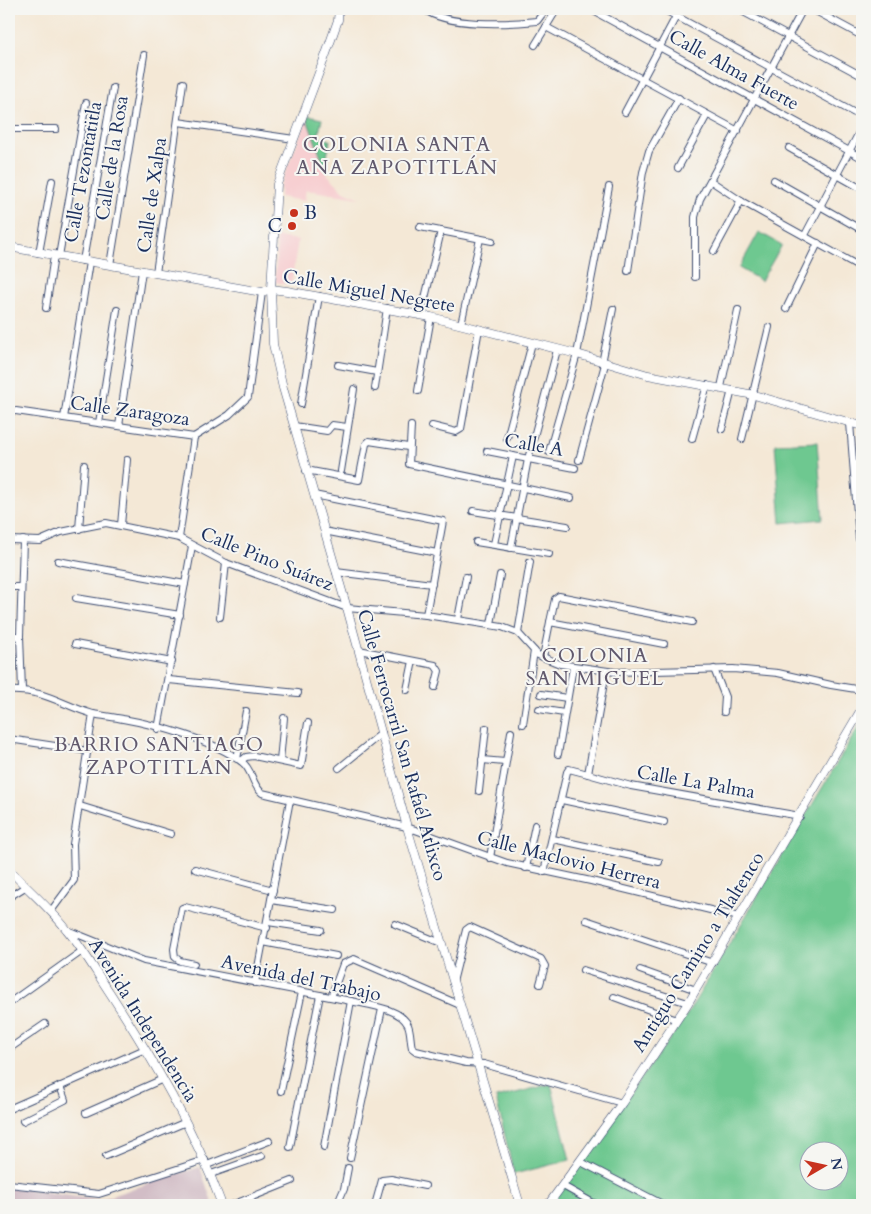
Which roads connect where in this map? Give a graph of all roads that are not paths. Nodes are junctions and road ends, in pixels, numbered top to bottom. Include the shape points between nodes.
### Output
1 (339, 9) edge
2 (424, 9) edge
3 (546, 9) edge
4 (557, 9) edge
5 (590, 9) edge
6 (663, 9) edge
7 (680, 9) edge
8 (738, 9) edge
9 (803, 9) edge
10 (812, 9) edge
11 (676, 16) junction
12 (546, 27) junction
13 (788, 36) junction
14 (862, 36) edge
15 (534, 45) dead end
16 (659, 46) junction
17 (144, 55) dead end
18 (770, 68) junction
19 (862, 76) edge
20 (642, 78) junction
21 (183, 83) dead end
22 (113, 88) dead end
23 (678, 98) junction
24 (754, 98) junction
25 (86, 103) dead end
26 (625, 112) dead end
27 (707, 114) junction
28 (862, 117) edge
29 (178, 122) junction
30 (862, 127) edge
31 (9, 129) edge
32 (56, 129) dead end
33 (738, 131) junction
34 (294, 139) junction
35 (789, 148) dead end
36 (850, 152) junction
37 (862, 158) edge
38 (678, 168) dead end
39 (836, 174) junction
40 (774, 180) dead end
41 (711, 181) junction
42 (52, 182) dead end
43 (609, 187) dead end
44 (862, 189) edge
45 (741, 201) junction
46 (820, 206) junction
47 (420, 227) dead end
48 (862, 230) edge
49 (441, 231) junction
50 (805, 235) junction
51 (480, 239) junction
52 (492, 241) dead end
53 (818, 244) junction
54 (9, 247) edge
55 (714, 251) dead end
56 (39, 253) junction
57 (56, 256) junction
58 (86, 261) junction
59 (110, 266) junction
60 (862, 268) edge
61 (142, 271) junction
62 (628, 271) dead end
63 (156, 273) junction
64 (695, 277) dead end
65 (271, 289) junction
66 (262, 292) junction
67 (318, 296) junction
68 (46, 308) dead end
69 (387, 308) junction
70 (613, 309) dead end
71 (786, 309) dead end
72 (117, 310) dead end
73 (738, 310) dead end
74 (421, 315) junction
75 (431, 317) junction
76 (462, 324) junction
77 (769, 328) dead end
78 (479, 329) junction
79 (532, 343) junction
80 (557, 350) junction
81 (577, 354) junction
82 (603, 364) junction
83 (338, 365) dead end
84 (377, 372) junction
85 (707, 385) junction
86 (374, 388) dead end
87 (721, 388) junction
88 (354, 389) dead end
89 (732, 390) junction
90 (418, 391) dead end
91 (754, 395) junction
92 (301, 404) dead end
93 (9, 410) edge
94 (64, 418) junction
95 (99, 423) junction
96 (850, 423) junction
97 (862, 425) edge
98 (119, 426) junction
99 (294, 426) junction
100 (411, 426) dead end
101 (432, 426) dead end
102 (347, 427) junction
103 (722, 429) dead end
104 (194, 437) junction
105 (507, 438) dead end
106 (692, 439) dead end
107 (742, 439) dead end
108 (408, 447) junction
109 (487, 451) dead end
110 (549, 452) dead end
111 (513, 456) junction
112 (528, 459) junction
113 (127, 460) dead end
114 (580, 460) dead end
115 (84, 465) dead end
116 (575, 468) dead end
117 (306, 470) junction
118 (341, 470) dead end
119 (507, 485) junction
120 (523, 489) junction
121 (314, 495) junction
122 (571, 498) dead end
123 (473, 511) dead end
124 (499, 515) junction
125 (516, 516) junction
126 (121, 525) junction
127 (567, 526) dead end
128 (79, 529) junction
129 (324, 530) junction
130 (179, 538) junction
131 (9, 540) edge
132 (23, 540) junction
133 (859, 540) dead end
134 (476, 542) dead end
135 (494, 544) junction
136 (192, 546) junction
137 (512, 548) junction
138 (437, 553) junction
139 (549, 554) dead end
140 (58, 561) dead end
141 (530, 562) dead end
142 (226, 563) junction
143 (336, 572) junction
144 (500, 575) dead end
145 (466, 577) dead end
146 (185, 584) junction
147 (432, 584) junction
148 (9, 587) edge
149 (21, 588) junction
150 (76, 598) dead end
151 (347, 608) junction
152 (180, 615) junction
153 (426, 615) junction
154 (220, 617) dead end
155 (458, 620) junction
156 (550, 622) junction
157 (692, 622) dead end
158 (492, 624) junction
159 (518, 633) junction
160 (9, 636) edge
161 (20, 636) junction
162 (75, 644) dead end
163 (664, 644) dead end
164 (359, 650) junction
165 (534, 651) junction
166 (543, 657) junction
167 (413, 661) junction
168 (172, 662) junction
169 (573, 667) junction
170 (714, 669) junction
171 (606, 671) junction
172 (169, 680) junction
173 (436, 687) dead end
174 (22, 690) junction
175 (407, 690) dead end
176 (862, 690) edge
177 (9, 691) edge
178 (298, 693) dead end
179 (541, 694) dead end
180 (567, 698) junction
181 (862, 708) edge
182 (539, 709) dead end
183 (246, 711) dead end
184 (724, 712) dead end
185 (564, 713) junction
186 (93, 714) junction
187 (284, 718) dead end
188 (308, 723) dead end
189 (523, 724) dead end
190 (158, 728) junction
191 (486, 728) dead end
192 (512, 732) dead end
193 (382, 733) junction
194 (9, 739) edge
195 (88, 751) junction
196 (558, 754) dead end
197 (239, 760) junction
198 (482, 760) junction
199 (280, 761) junction
200 (505, 762) junction
201 (339, 768) dead end
202 (588, 774) junction
203 (479, 791) dead end
204 (290, 800) junction
205 (562, 800) junction
206 (80, 806) junction
207 (800, 816) junction
208 (664, 822) dead end
209 (535, 825) dead end
210 (407, 827) junction
211 (171, 834) dead end
212 (553, 839) junction
213 (490, 858) junction
214 (659, 862) dead end
215 (526, 868) junction
216 (9, 869) edge
217 (195, 869) dead end
218 (544, 872) junction
219 (25, 887) junction
220 (273, 890) junction
221 (9, 897) edge
222 (271, 900) junction
223 (335, 910) dead end
224 (51, 911) junction
225 (739, 917) junction
226 (586, 920) dead end
227 (394, 924) dead end
228 (267, 925) junction
229 (68, 930) junction
230 (321, 930) dead end
231 (264, 942) junction
232 (441, 943) junction
233 (82, 951) junction
234 (336, 956) dead end
235 (713, 963) junction
236 (194, 964) dead end
237 (584, 970) dead end
238 (640, 970) dead end
239 (453, 982) junction
240 (254, 983) junction
241 (540, 984) dead end
242 (696, 990) junction
243 (302, 992) junction
244 (320, 995) junction
245 (331, 997) junction
246 (614, 997) dead end
247 (351, 1001) junction
248 (9, 1003) edge
249 (688, 1003) junction
250 (460, 1005) junction
251 (382, 1009) junction
252 (677, 1020) junction
253 (45, 1024) dead end
254 (9, 1042) edge
255 (145, 1049) junction
256 (477, 1064) junction
257 (163, 1079) junction
258 (60, 1086) junction
259 (281, 1091) dead end
260 (622, 1103) junction
261 (9, 1109) edge
262 (86, 1113) dead end
263 (23, 1121) dead end
264 (186, 1122) junction
265 (269, 1141) dead end
266 (290, 1147) dead end
267 (324, 1147) dead end
268 (106, 1156) dead end
269 (262, 1156) dead end
270 (350, 1158) dead end
271 (581, 1162) junction
272 (206, 1163) junction
273 (348, 1168) dead end
274 (210, 1174) junction
275 (292, 1181) dead end
276 (9, 1184) edge
277 (424, 1186) dead end
278 (563, 1186) junction
279 (222, 1205) edge
280 (232, 1205) edge
281 (337, 1205) edge
282 (375, 1205) edge
283 (520, 1205) edge
284 (548, 1205) edge
285 (597, 1205) edge
286 (664, 1205) edge

1 - 34 street, Calle Ferrocarril San Rafaél Atlixco via 338,20
2 - 3 street via 439,17 486,23 537,22
4 - 12 street
5 - 16 street, Calle Alma Fuerte
6 - 11 street
7 - 11 street
8 - 13 street
9 - 13 street
10 - 14 street
11 - 16 street
11 - 18 street
12 - 15 street
12 - 20 street
13 - 18 street
13 - 19 street
16 - 20 street
16 - 24 street, Calle Alma Fuerte
17 - 59 street, Calle de la Rosa
18 - 24 street
18 - 28 street
20 - 23 street
20 - 26 street
21 - 29 street, Calle de Xalpa
22 - 58 street, Calle Tezontatitla
23 - 27 street
23 - 62 street via 649,151
24 - 33 street
24 - 36 street, Calle Alma Fuerte
25 - 57 street
27 - 33 street
27 - 38 street
29 - 34 street
29 - 63 street, Calle de Xalpa
30 - 36 street
31 - 32 street
33 - 41 street
34 - 65 street, Calle Ferrocarril San Rafaél Atlixco via 277,186
35 - 39 street
36 - 37 street, Calle Alma Fuerte
36 - 39 street
39 - 44 street
39 - 46 street
40 - 46 street
41 - 45 street
41 - 64 street via 700,199 695,217
42 - 56 street
43 - 81 street
45 - 50 street
45 - 55 street
46 - 48 street
46 - 50 street
47 - 49 street
49 - 51 street
49 - 74 street
50 - 53 street
51 - 52 street
51 - 76 street
53 - 60 street
53 - 71 street
54 - 56 street, Calle Miguel Negrete
56 - 57 street, Calle Miguel Negrete
57 - 58 street, Calle Miguel Negrete
57 - 68 street
58 - 59 street, Calle Miguel Negrete
58 - 94 street, Calle Tezontatitla
59 - 61 street, Calle Miguel Negrete
61 - 63 street, Calle Miguel Negrete
61 - 98 street
63 - 66 street, Calle Miguel Negrete
65 - 66 street, Calle Miguel Negrete
65 - 67 street, Calle Miguel Negrete
65 - 99 street, Calle Ferrocarril San Rafaél Atlixco via 272,344
66 - 104 street, Calle Zaragoza via 248,398 229,415
67 - 69 street, Calle Miguel Negrete
67 - 92 street
69 - 74 street, Calle Miguel Negrete
69 - 84 street
70 - 82 street
72 - 95 street
73 - 87 street
74 - 75 street, Calle Miguel Negrete
75 - 76 street, Calle Miguel Negrete
75 - 90 street
76 - 78 street, Calle Miguel Negrete
77 - 91 street
78 - 79 street, Calle Miguel Negrete
78 - 101 street via 461,429 456,432
79 - 80 street, Calle Miguel Negrete
79 - 105 street
80 - 81 street, Calle Miguel Negrete
80 - 112 street
81 - 82 street, Calle Miguel Negrete
81 - 110 street
82 - 85 street, Calle Miguel Negrete via 648,376
82 - 114 street
83 - 84 street
84 - 86 street
85 - 87 street, Calle Miguel Negrete
85 - 106 street
87 - 89 street, Calle Miguel Negrete
88 - 102 street
89 - 91 street, Calle Miguel Negrete
89 - 103 street
91 - 96 street, Calle Miguel Negrete
91 - 107 street
93 - 94 street, Calle Zaragoza
94 - 95 street, Calle Zaragoza
95 - 98 street, Calle Zaragoza
96 - 97 street, Calle Miguel Negrete
96 - 133 street
98 - 104 street, Calle Zaragoza
99 - 102 street via 327,431 332,425
99 - 117 street, Calle Ferrocarril San Rafaél Atlixco
100 - 108 street
102 - 118 street
104 - 130 street
108 - 117 street via 369,441 359,480
108 - 119 street via 409,464
109 - 111 street, Calle A
111 - 112 street, Calle A
111 - 119 street
112 - 116 street, Calle A
112 - 120 street
113 - 126 street
115 - 128 street
117 - 121 street, Calle Ferrocarril San Rafaél Atlixco
119 - 120 street
119 - 124 street
120 - 122 street
120 - 125 street
121 - 129 street, Calle Ferrocarril San Rafaél Atlixco
121 - 138 street via 443,521
123 - 124 street
124 - 125 street
124 - 135 street
125 - 127 street
125 - 137 street
126 - 128 street, Calle Pino Suárez via 106,522
126 - 130 street, Calle Pino Suárez
128 - 132 street, Calle Pino Suárez via 40,541
129 - 138 street
129 - 143 street, Calle Ferrocarril San Rafaél Atlixco
130 - 136 street, Calle Pino Suárez
131 - 132 street, Calle Pino Suárez
132 - 149 street
134 - 135 street
135 - 137 street
136 - 142 street, Calle Pino Suárez
136 - 146 street
137 - 139 street
138 - 147 street
140 - 146 street
141 - 159 street
142 - 151 street, Calle Pino Suárez
142 - 154 street
143 - 147 street
143 - 151 street, Calle Ferrocarril San Rafaél Atlixco
144 - 158 street
145 - 155 street
146 - 152 street
147 - 153 street
148 - 149 street
149 - 161 street
150 - 152 street
151 - 153 street, Calle Pino Suárez
151 - 164 street, Calle Ferrocarril San Rafaél Atlixco
152 - 168 street
153 - 155 street, Calle Pino Suárez
155 - 158 street, Calle Pino Suárez
156 - 157 street via 555,599 559,596
156 - 163 street
156 - 166 street
158 - 159 street, Calle Pino Suárez
159 - 165 street, Calle Pino Suárez
160 - 161 street
161 - 174 street
162 - 168 street
164 - 167 street
164 - 193 street, Calle Ferrocarril San Rafaél Atlixco
165 - 166 street, Calle Pino Suárez
165 - 189 street
166 - 169 street, Calle Pino Suárez via 550,662
167 - 173 street via 438,668
167 - 175 street
168 - 172 street
169 - 171 street, Calle Pino Suárez
169 - 180 street
170 - 171 street, Calle Pino Suárez
170 - 176 street, Calle Pino Suárez via 778,673
170 - 184 street via 725,697
171 - 202 street
172 - 178 street
172 - 190 street
174 - 177 street
174 - 186 street
179 - 180 street
180 - 185 street
181 - 207 street, Antiguo Camino a Tlaltenco
182 - 185 street
183 - 197 street
185 - 196 street
186 - 190 street
186 - 195 street
187 - 199 street
188 - 199 street via 301,766
190 - 197 street via 203,742
191 - 198 street
192 - 200 street
193 - 201 street
193 - 210 street, Calle Ferrocarril San Rafaél Atlixco
194 - 195 street
195 - 206 street
197 - 199 street via 254,756
197 - 204 street, Calle Maclovio Herrera via 250,771 256,788 262,793
198 - 200 street
198 - 203 street
200 - 213 street
202 - 205 street, Calle La Palma via 569,769
202 - 207 street, Calle La Palma via 630,786
204 - 210 street, Calle Maclovio Herrera
204 - 220 street
205 - 208 street
205 - 212 street
206 - 211 street
206 - 224 street via 73,844 74,880
207 - 225 street, Antiguo Camino a Tlaltenco
209 - 215 street
210 - 213 street, Calle Maclovio Herrera
210 - 232 street, Calle Ferrocarril San Rafaél Atlixco
212 - 214 street
212 - 218 street
213 - 215 street, Calle Maclovio Herrera
215 - 218 street, Calle Maclovio Herrera
216 - 219 street, Avenida Independencia
217 - 220 street
218 - 225 street, Calle Maclovio Herrera
219 - 221 street
219 - 224 street, Avenida Independencia
220 - 222 street
222 - 223 street
222 - 228 street
224 - 229 street, Avenida Independencia
225 - 235 street, Antiguo Camino a Tlaltenco
226 - 235 street
227 - 232 street
228 - 230 street
228 - 231 street
228 - 236 street via 182,908 175,957 180,962
229 - 233 street, Avenida Independencia
229 - 240 street, Avenida del Trabajo via 144,961
231 - 234 street
231 - 240 street
232 - 239 street, Calle Ferrocarril San Rafaél Atlixco
233 - 248 street
233 - 255 street, Avenida Independencia
235 - 242 street, Antiguo Camino a Tlaltenco
237 - 249 street
238 - 242 street
239 - 241 street via 468,927 541,960 544,966
239 - 250 street, Calle Ferrocarril San Rafaél Atlixco
240 - 243 street, Avenida del Trabajo
242 - 249 street, Antiguo Camino a Tlaltenco
243 - 244 street, Avenida del Trabajo
243 - 259 street
244 - 245 street, Avenida del Trabajo
244 - 266 street
245 - 247 street, Avenida del Trabajo
245 - 250 street via 343,964 354,959
246 - 252 street
247 - 251 street, Avenida del Trabajo
247 - 267 street
249 - 252 street, Antiguo Camino a Tlaltenco
250 - 256 street, Calle Ferrocarril San Rafaél Atlixco
251 - 256 street, Avenida del Trabajo via 400,1016 407,1023 412,1048 416,1051
251 - 270 street
252 - 260 street, Antiguo Camino a Tlaltenco
253 - 254 street via 14,1046
255 - 257 street, Avenida Independencia
255 - 258 street
256 - 260 street, Avenida del Trabajo
256 - 283 street, Calle Ferrocarril San Rafaél Atlixco
257 - 262 street
257 - 264 street, Avenida Independencia
258 - 261 street
258 - 263 street via 65,1100
260 - 271 street, Antiguo Camino a Tlaltenco
264 - 268 street
264 - 272 street, Avenida Independencia
265 - 272 street
269 - 274 street
271 - 278 street, Antiguo Camino a Tlaltenco
271 - 286 street
272 - 274 street, Avenida Independencia
272 - 276 street via 99,1194
273 - 281 street
274 - 279 street, Avenida Independencia
275 - 280 street
277 - 282 street via 382,1180
278 - 284 street, Antiguo Camino a Tlaltenco
278 - 285 street

